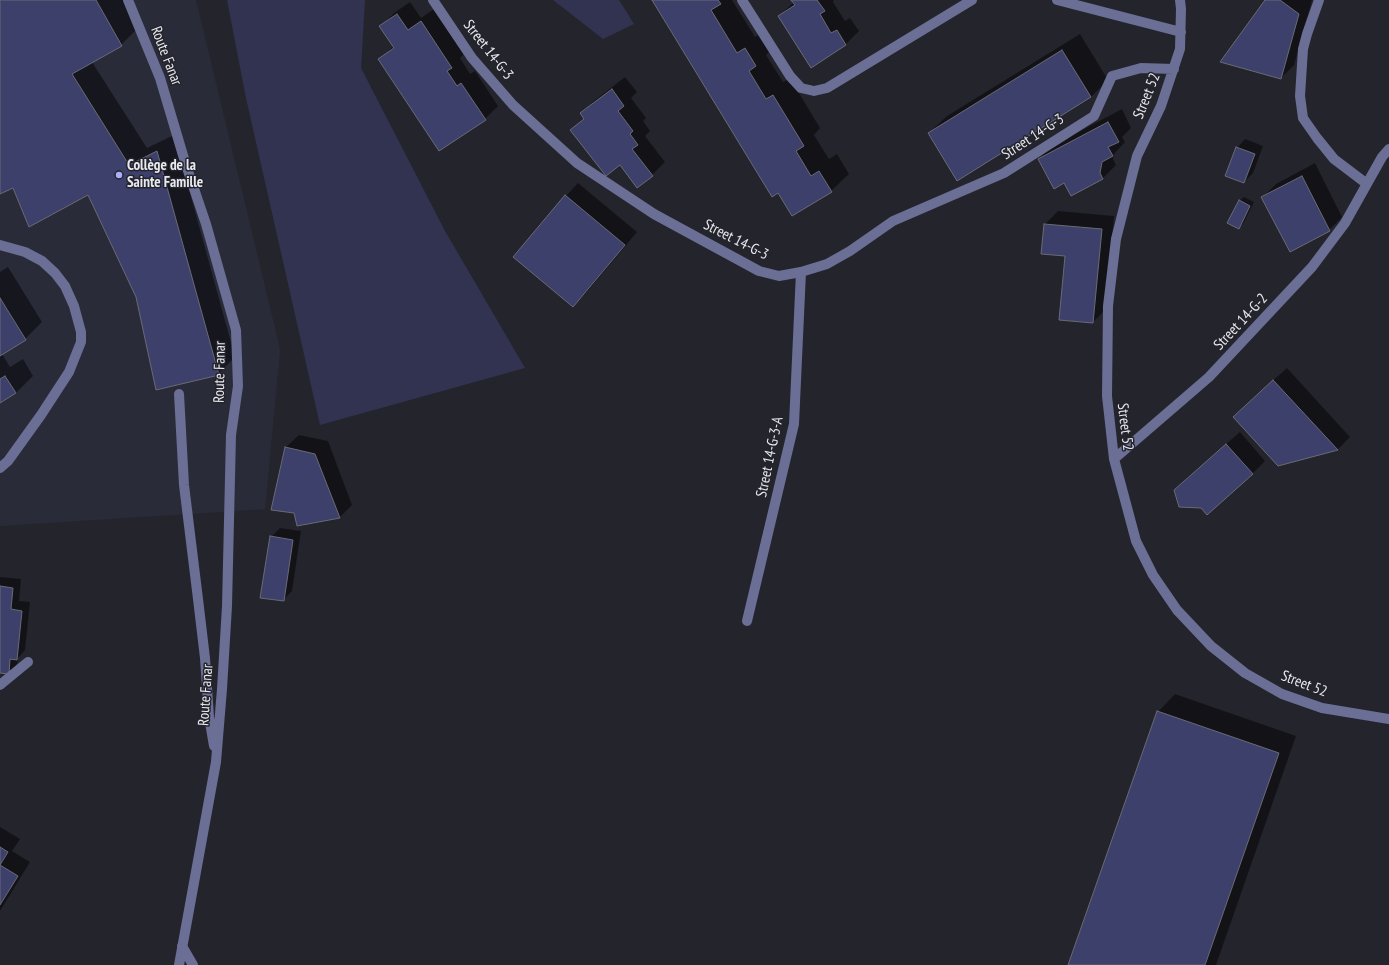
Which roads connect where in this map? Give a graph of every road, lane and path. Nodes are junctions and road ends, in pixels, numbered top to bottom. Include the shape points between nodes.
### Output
1 (128, 0) edge
2 (433, 0) edge
3 (742, 0) edge
4 (972, 0) edge
5 (1057, 0) edge
6 (1180, 0) edge
7 (1319, 0) edge
8 (1181, 32) junction
9 (1174, 69) junction
10 (1389, 149) edge
11 (1367, 184) junction
12 (0, 244) edge
13 (801, 272) junction
14 (179, 394) dead end
15 (1114, 459) junction
16 (0, 468) edge
17 (747, 621) dead end
18 (28, 662) dead end
19 (0, 685) edge
20 (1389, 719) edge
21 (216, 762) junction
22 (182, 946) junction
23 (179, 965) edge
24 (193, 965) edge

1 - 21 street, Route Fanar via 160,78 236,330 238,386 231,435 227,606
2 - 13 street, Street 14-G-3 via 472,58 513,105 577,163 654,214 759,271 779,276
3 - 4 street via 790,76 801,88 814,90 826,88
5 - 8 street
6 - 8 street, Street 52
7 - 11 street via 1303,50 1300,96 1303,118 1334,158
8 - 9 street, Street 52 via 1180,49
9 - 13 street, Street 14-G-3 via 1141,68 1112,76 1094,116 1004,173 893,221 850,251 826,264
9 - 15 street, Street 52 via 1137,156 1116,239 1108,306 1106,396
10 - 11 street
11 - 15 street, Street 14-G-2 via 1345,222 1297,284 1209,377
12 - 16 street via 25,252 55,273 65,286 74,306 81,332 81,342 69,372 8,461
13 - 17 street, Street 14-G-3-A via 794,424
14 - 21 street, Route Fanar via 184,485
15 - 20 street, Street 52 via 1136,541 1153,575 1176,610 1211,646 1245,672 1282,694 1322,708
18 - 19 street
21 - 22 street, Route Fanar
22 - 23 street, Route Fanar
22 - 24 street

